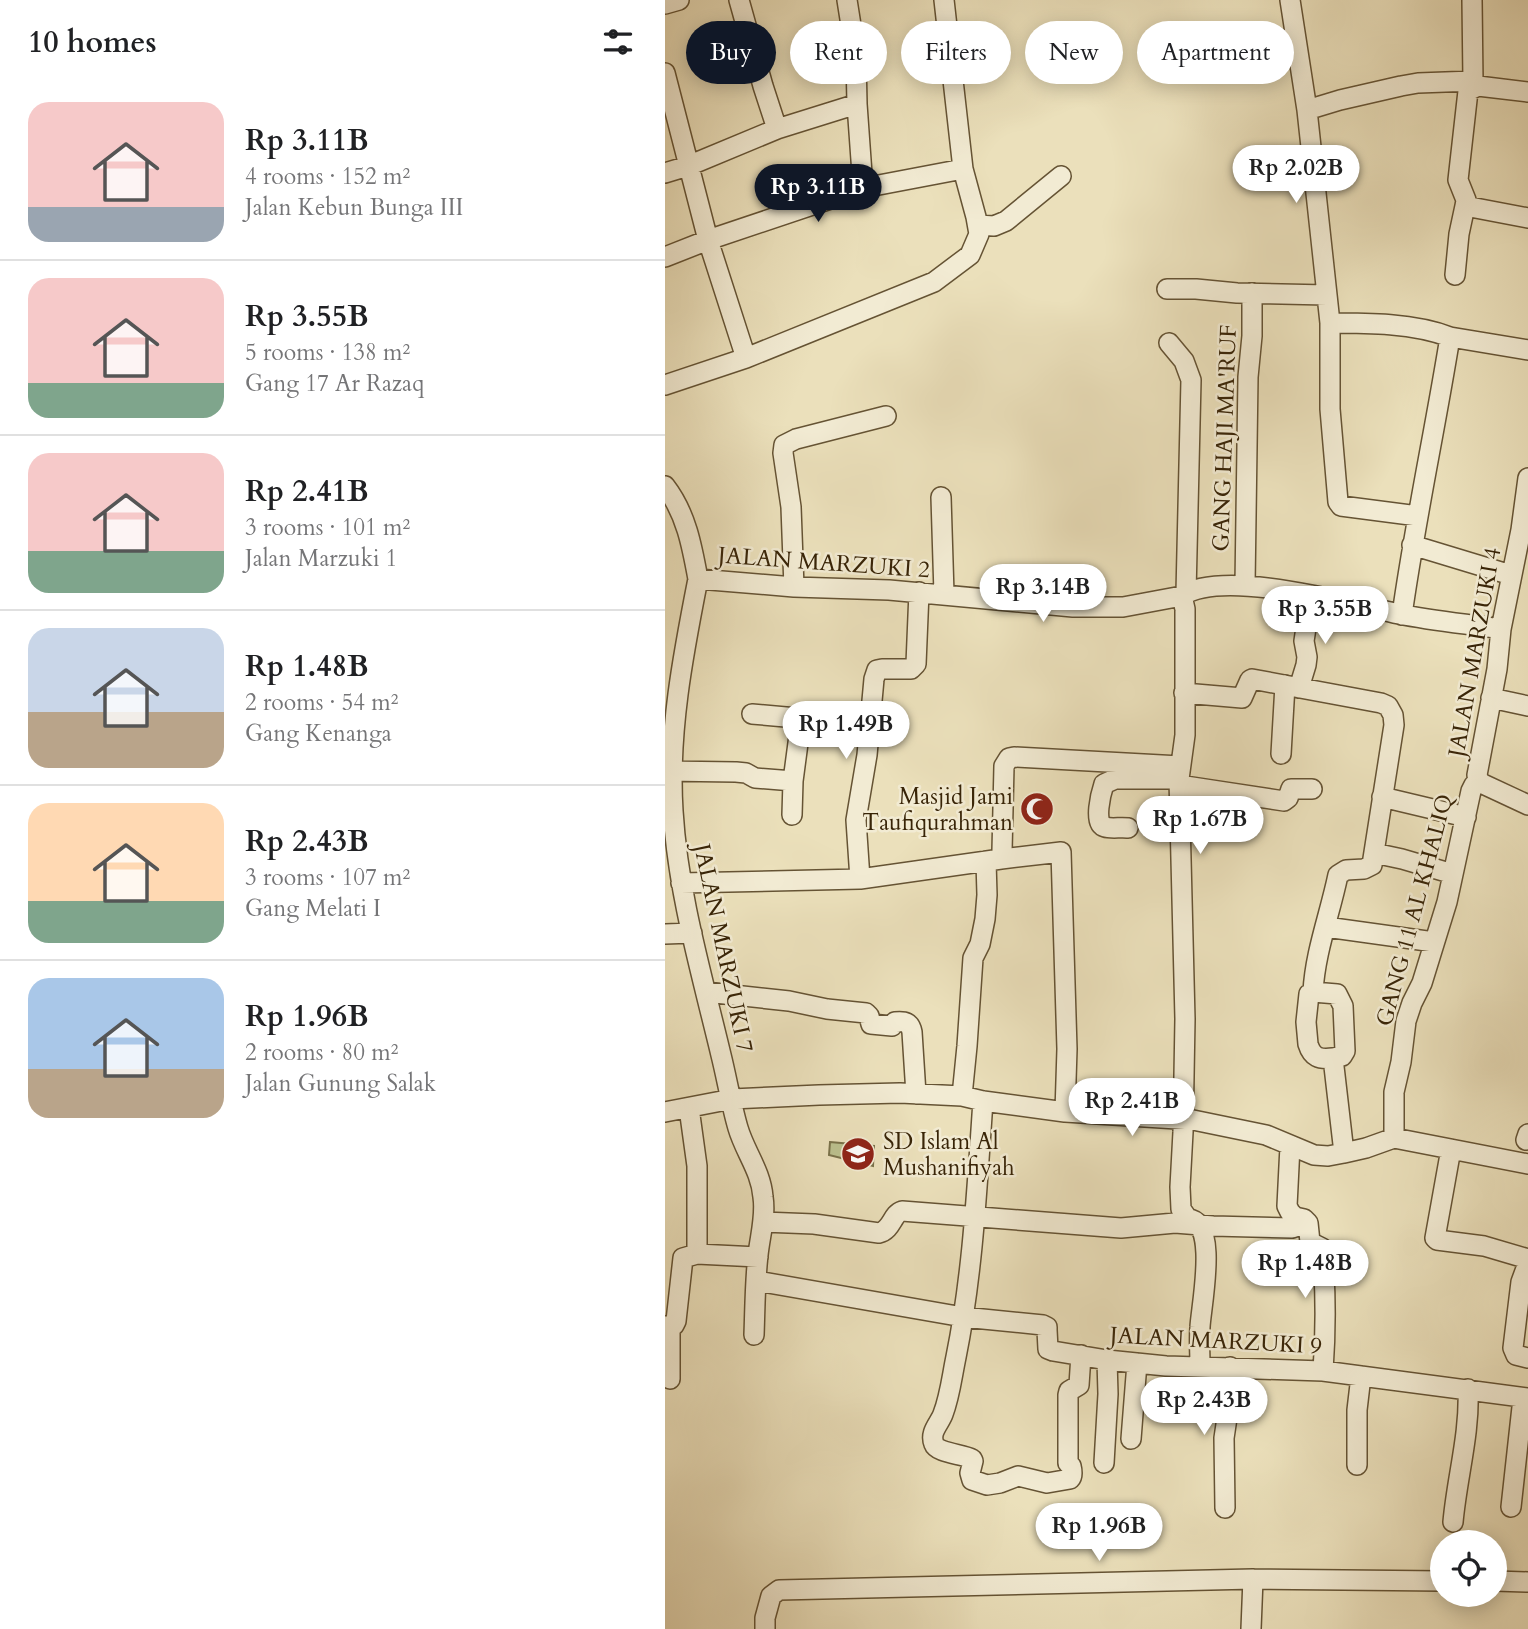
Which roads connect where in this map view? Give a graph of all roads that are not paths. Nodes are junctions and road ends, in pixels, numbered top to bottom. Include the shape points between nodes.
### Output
1 (679, 0) edge
2 (739, 0) edge
3 (847, 0) edge
4 (944, 0) edge
5 (1290, 0) edge
6 (1472, 0) edge
7 (665, 4) edge
8 (665, 73) edge
9 (1475, 84) junction
10 (1528, 92) edge
11 (857, 104) junction
12 (1307, 110) junction
13 (777, 129) junction
14 (688, 166) junction
15 (963, 169) junction
16 (665, 173) edge
17 (1061, 176) dead end
18 (863, 188) junction
19 (1466, 203) junction
20 (1528, 218) edge
21 (978, 225) junction
22 (708, 240) junction
23 (665, 257) edge
24 (1455, 275) dead end
25 (1167, 289) dead end
26 (1252, 293) junction
27 (1327, 295) junction
28 (1330, 323) junction
29 (1450, 337) junction
30 (1169, 343) dead end
31 (1528, 350) edge
32 (746, 358) junction
33 (665, 385) edge
34 (886, 416) dead end
35 (1528, 484) edge
36 (665, 486) edge
37 (941, 497) dead end
38 (1418, 516) junction
39 (1412, 545) junction
40 (1518, 567) edge
41 (698, 579) junction
42 (1245, 585) junction
43 (794, 587) junction
44 (919, 592) junction
45 (944, 594) junction
46 (1184, 595) junction
47 (1311, 595) junction
48 (1402, 615) junction
49 (1501, 629) junction
50 (1292, 686) junction
51 (672, 687) edge
52 (1184, 693) junction
53 (1491, 698) junction
54 (1528, 706) edge
55 (752, 714) dead end
56 (1282, 754) dead end
57 (669, 771) edge
58 (1179, 777) junction
59 (1479, 780) junction
60 (793, 781) junction
61 (1312, 789) dead end
62 (1383, 797) junction
63 (1528, 805) edge
64 (792, 815) dead end
65 (1466, 817) junction
66 (1128, 828) dead end
67 (1374, 853) junction
68 (993, 860) junction
69 (1453, 874) junction
70 (860, 879) junction
71 (681, 883) junction
72 (1326, 927) junction
73 (692, 933) junction
74 (665, 934) edge
75 (1434, 942) junction
76 (706, 992) junction
77 (1313, 992) junction
78 (1333, 1058) junction
79 (916, 1094) junction
80 (963, 1096) junction
81 (732, 1100) junction
82 (983, 1101) junction
83 (689, 1108) junction
84 (1065, 1108) junction
85 (665, 1112) edge
86 (1183, 1119) junction
87 (1394, 1138) junction
88 (1290, 1146) junction
89 (1451, 1149) junction
90 (1524, 1152) edge
91 (1344, 1153) junction
92 (976, 1216) junction
93 (1295, 1217) junction
94 (763, 1222) junction
95 (1199, 1225) junction
96 (697, 1254) junction
97 (758, 1257) junction
98 (1528, 1261) edge
99 (757, 1281) junction
100 (963, 1317) junction
101 (668, 1326) edge
102 (754, 1335) dead end
103 (1081, 1355) junction
104 (1528, 1358) edge
105 (1107, 1360) junction
106 (1137, 1363) junction
107 (1200, 1367) junction
108 (1230, 1367) junction
109 (1324, 1371) junction
110 (1361, 1376) junction
111 (670, 1379) dead end
112 (1468, 1389) junction
113 (1525, 1398) edge
114 (1131, 1438) dead end
115 (1104, 1463) dead end
116 (1357, 1465) dead end
117 (1511, 1507) dead end
118 (1225, 1508) dead end
119 (1453, 1521) dead end
120 (1253, 1579) junction
121 (1430, 1581) edge
122 (1507, 1581) edge
123 (1528, 1582) edge
124 (765, 1629) edge
125 (1251, 1629) edge

1 - 7 street
2 - 13 street
3 - 11 street via 856,57
4 - 15 street
5 - 12 street
6 - 9 street
8 - 14 street
9 - 10 street
9 - 12 street via 1419,83
9 - 19 street via 1468,91 1458,180
11 - 13 street
11 - 18 street
12 - 27 street
13 - 14 street
14 - 16 street
14 - 22 street
15 - 18 street
15 - 21 street
17 - 21 street via 1006,221
18 - 22 street
19 - 20 street
19 - 24 street
21 - 32 street via 971,255 934,282
22 - 23 street
22 - 32 street
25 - 26 street
26 - 27 street
26 - 42 street, GANG HAJI MA'RUF
27 - 28 street
28 - 29 street via 1380,324
28 - 38 street via 1330,409 1338,502
29 - 31 street
29 - 38 street
30 - 46 street via 1184,361 1191,380
32 - 33 street
34 - 43 street via 784,445
35 - 40 street, JALAN MARZUKI 4
36 - 41 street, JALAN MARZUKI 2 via 684,522
37 - 45 street
38 - 39 street
39 - 40 street
39 - 48 street
40 - 49 street, JALAN MARZUKI 4
41 - 43 street, JALAN MARZUKI 2
41 - 51 street, JALAN MARZUKI 7
42 - 46 street, JALAN MARZUKI 2
42 - 47 street, JALAN MARZUKI 2
43 - 44 street, JALAN MARZUKI 2
44 - 45 street, JALAN MARZUKI 2
44 - 70 street via 916,664 911,669 882,668 874,679 856,820
45 - 46 street, JALAN MARZUKI 2 via 1109,608
46 - 52 street
47 - 48 street, JALAN MARZUKI 2
47 - 50 street via 1304,641 1306,664
48 - 49 street, JALAN MARZUKI 2
49 - 53 street, JALAN MARZUKI 4
50 - 52 street via 1251,680 1238,699
50 - 56 street
50 - 62 street via 1388,706 1394,725
51 - 57 street, JALAN MARZUKI 7
52 - 58 street
53 - 54 street
53 - 59 street, JALAN MARZUKI 4
55 - 60 street via 799,720
57 - 60 street via 736,772
57 - 71 street, JALAN MARZUKI 7
58 - 61 street via 1284,801 1291,789
58 - 66 street via 1115,779 1104,784 1100,825
58 - 68 street via 1009,758 1002,850
58 - 86 street
59 - 63 street, JALAN MARZUKI 4
59 - 65 street, GANG 11 AL KHALIQ via 1471,791
60 - 64 street
62 - 65 street
62 - 67 street
65 - 69 street, GANG 11 AL KHALIQ
67 - 69 street
67 - 72 street via 1369,868 1338,875
68 - 70 street
68 - 80 street via 980,944 973,958
68 - 84 street via 1061,852
69 - 75 street, GANG 11 AL KHALIQ
70 - 71 street
71 - 73 street, JALAN MARZUKI 7
72 - 75 street
72 - 77 street
73 - 74 street
73 - 76 street, JALAN MARZUKI 7
75 - 87 street, GANG 11 AL KHALIQ via 1406,1021 1394,1092
76 - 79 street via 866,1013 877,1026 907,1022 912,1032
76 - 81 street, JALAN MARZUKI 7
77 - 78 street via 1308,996 1308,1044 1315,1057
77 - 78 street via 1335,993 1342,1002 1345,1051
78 - 91 street
79 - 80 street
79 - 81 street
80 - 82 street
81 - 83 street
81 - 94 street, JALAN MARZUKI 7 via 739,1130 761,1181
82 - 84 street
82 - 92 street
83 - 85 street
83 - 96 street via 697,1166
84 - 86 street
86 - 88 street via 1266,1135
86 - 95 street via 1181,1209
87 - 89 street
87 - 91 street
88 - 91 street via 1314,1155
88 - 93 street via 1287,1206
89 - 90 street
89 - 98 street via 1435,1238 1484,1246
92 - 94 street via 900,1211 886,1231 879,1233
92 - 95 street via 1121,1228
92 - 100 street
93 - 95 street via 1292,1228
93 - 109 street via 1308,1223 1310,1242 1322,1248
94 - 97 street, JALAN MARZUKI 7
95 - 107 street via 1206,1264
96 - 97 street
96 - 101 street via 682,1259 676,1321
97 - 99 street, JALAN MARZUKI 7
98 - 104 street via 1513,1348 1516,1355
99 - 100 street, JALAN MARZUKI 9
99 - 102 street, JALAN MARZUKI 7
100 - 103 street, JALAN MARZUKI 9 via 1043,1325 1047,1327 1048,1349
100 - 103 street via 948,1395 933,1442 941,1450 972,1459 974,1482 991,1485 1018,1476 1047,1483 1072,1477 1068,1395 1079,1385
101 - 111 street
103 - 105 street, JALAN MARZUKI 9
105 - 106 street, JALAN MARZUKI 9
105 - 115 street
106 - 107 street, JALAN MARZUKI 9
106 - 114 street
107 - 108 street, JALAN MARZUKI 9
108 - 109 street, JALAN MARZUKI 9
108 - 118 street
109 - 110 street, JALAN MARZUKI 9
110 - 112 street, JALAN MARZUKI 9
110 - 116 street
112 - 113 street, JALAN MARZUKI 9
112 - 119 street via 1469,1414
113 - 117 street
120 - 121 street
120 - 124 street via 779,1590 771,1596
120 - 125 street
122 - 123 street

